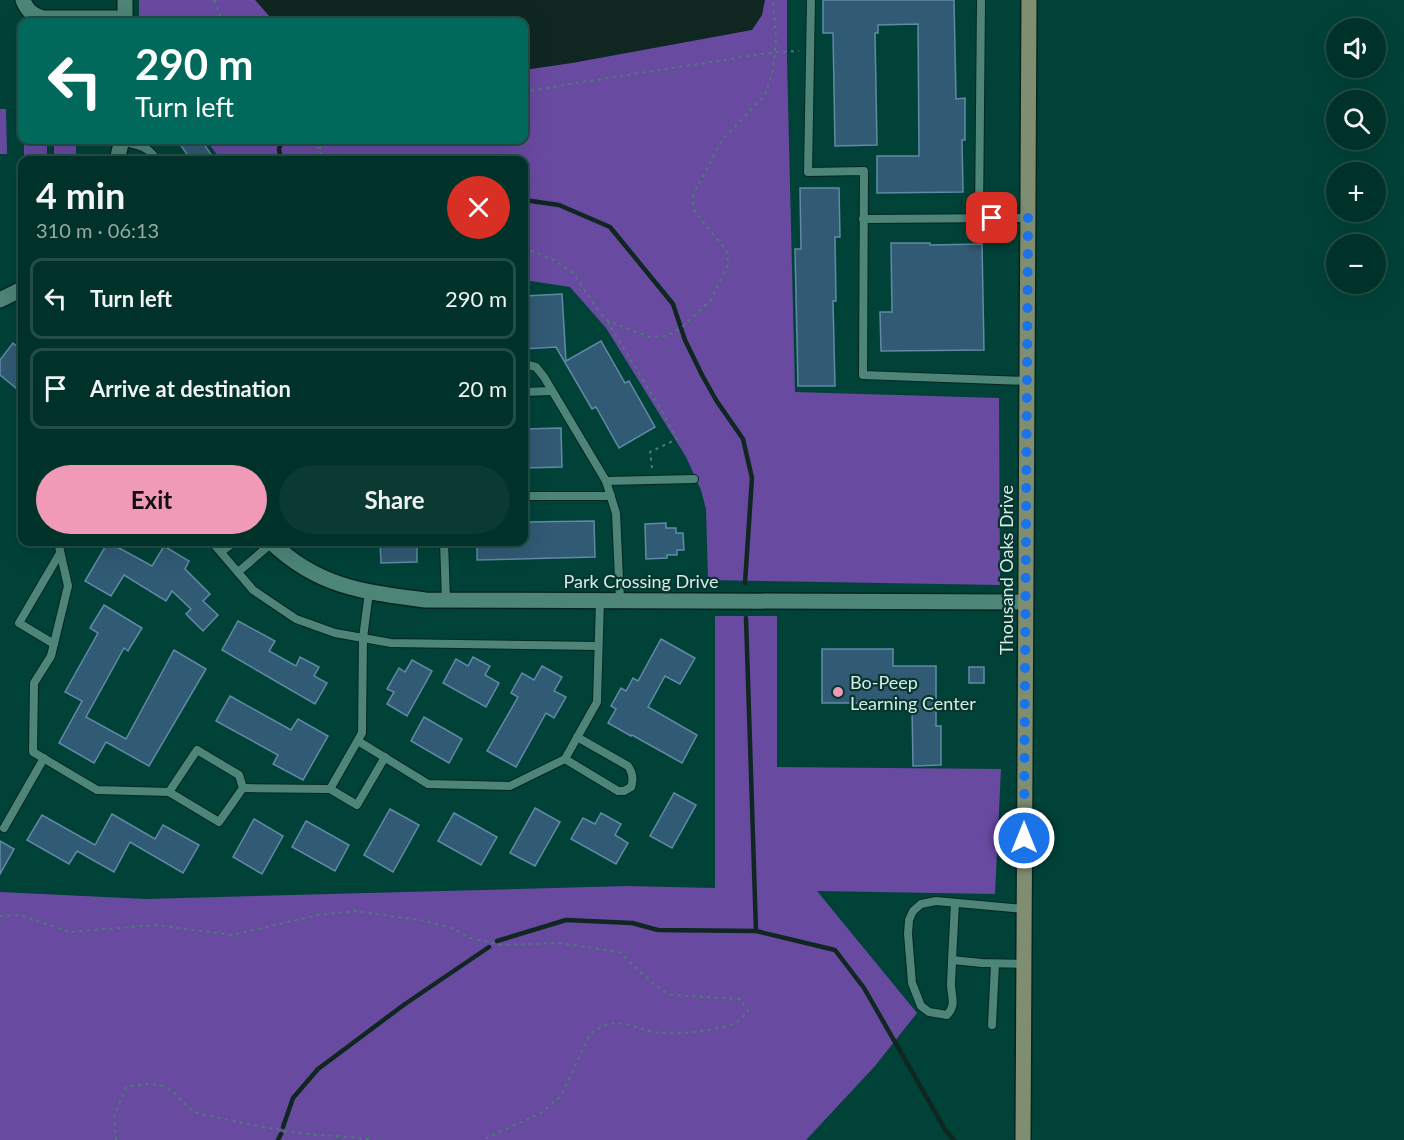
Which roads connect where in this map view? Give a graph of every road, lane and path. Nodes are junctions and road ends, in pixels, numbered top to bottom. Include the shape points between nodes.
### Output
1 (23, 0) edge
2 (125, 0) edge
3 (214, 0) edge
4 (773, 0) edge
5 (811, 0) edge
6 (981, 0) edge
7 (1029, 0) edge
8 (43, 18) edge
9 (125, 18) edge
10 (221, 18) edge
11 (810, 51) junction
12 (775, 52) junction
13 (528, 91) edge
14 (135, 144) edge
15 (311, 144) edge
16 (322, 144) edge
17 (320, 149) junction
18 (155, 156) edge
19 (321, 156) edge
20 (979, 218) junction
21 (1028, 218) junction
22 (863, 219) junction
23 (528, 250) edge
24 (18, 291) edge
25 (0, 300) edge
26 (608, 321) junction
27 (528, 365) edge
28 (1027, 381) junction
29 (552, 391) junction
30 (528, 392) edge
31 (694, 479) dead end
32 (652, 480) junction
33 (606, 481) junction
34 (528, 496) edge
35 (610, 496) junction
36 (59, 546) edge
37 (216, 546) edge
38 (229, 546) edge
39 (267, 546) edge
40 (276, 546) edge
41 (444, 546) edge
42 (221, 552) junction
43 (60, 553) junction
44 (238, 572) junction
45 (369, 592) junction
46 (446, 600) junction
47 (600, 600) junction
48 (620, 600) junction
49 (1026, 602) junction
50 (363, 638) junction
51 (54, 644) junction
52 (598, 646) junction
53 (577, 737) junction
54 (358, 741) junction
55 (385, 757) junction
56 (44, 758) junction
57 (565, 759) junction
58 (243, 788) junction
59 (330, 789) junction
60 (170, 792) junction
61 (4, 828) dead end
62 (955, 903) junction
63 (1024, 909) junction
64 (0, 916) edge
65 (952, 960) junction
66 (995, 964) junction
67 (1023, 964) junction
68 (992, 1025) dead end
69 (116, 1140) edge
70 (374, 1140) edge
71 (482, 1140) edge
72 (1023, 1140) edge

1 - 8 street via 29,11
2 - 9 street
3 - 10 path
4 - 12 path
5 - 11 lane
6 - 20 lane
7 - 21 main road, Thousand Oaks Drive
11 - 12 path
11 - 22 lane via 808,172 864,171
12 - 13 path
12 - 26 path via 765,95 722,140 693,195 695,212 727,251 728,265 711,300 667,336 649,337
14 - 18 lane via 151,150
15 - 17 path
16 - 17 path
17 - 19 path
20 - 21 lane
20 - 22 lane
21 - 28 main road, Thousand Oaks Drive
22 - 28 lane via 863,375
23 - 26 path via 554,260 573,273
24 - 25 street
26 - 32 path via 677,440 651,452
27 - 29 lane via 536,367
28 - 49 main road, Thousand Oaks Drive
29 - 30 lane
29 - 33 lane
31 - 32 lane
32 - 33 lane
33 - 35 lane
34 - 35 lane
35 - 48 lane via 616,513
36 - 43 lane
37 - 42 lane
38 - 42 lane
39 - 44 lane
40 - 45 street, Park Crossing Drive via 313,573
41 - 46 lane
42 - 44 lane
43 - 51 lane via 68,586
43 - 51 lane via 19,623
44 - 50 lane via 253,590 296,619
45 - 46 street, Park Crossing Drive
45 - 50 lane
46 - 47 street, Park Crossing Drive
47 - 48 street, Park Crossing Drive
47 - 52 lane
48 - 49 street, Park Crossing Drive
49 - 63 main road, Thousand Oaks Drive
50 - 52 lane via 391,643
50 - 54 lane via 363,733
51 - 56 lane via 34,683 33,752
52 - 53 lane via 597,702
53 - 57 lane
53 - 57 lane via 628,766 634,780 631,787 618,791
54 - 55 lane
54 - 59 lane
55 - 57 lane via 428,784 510,786
55 - 59 lane via 357,805
56 - 60 lane via 97,790
56 - 61 lane
58 - 59 lane
58 - 60 lane via 219,822
58 - 60 lane via 239,775 197,750
62 - 63 lane
62 - 65 lane
62 - 65 lane via 921,904 909,920 912,983 921,1006 928,1012 950,1012 954,1002
63 - 67 main road, Thousand Oaks Drive
64 - 71 path via 20,915 70,932 155,925 233,935 355,910 426,921 501,945 560,943 619,952 671,995 740,999 748,1011 737,1022 710,1030 661,1033 622,1023 599,1027 590,1034 561,1096 541,1113
65 - 66 lane
66 - 67 lane
66 - 68 lane
67 - 72 main road, Thousand Oaks Drive
69 - 70 path via 114,1117 126,1087 146,1085 162,1085 200,1114 303,1134

